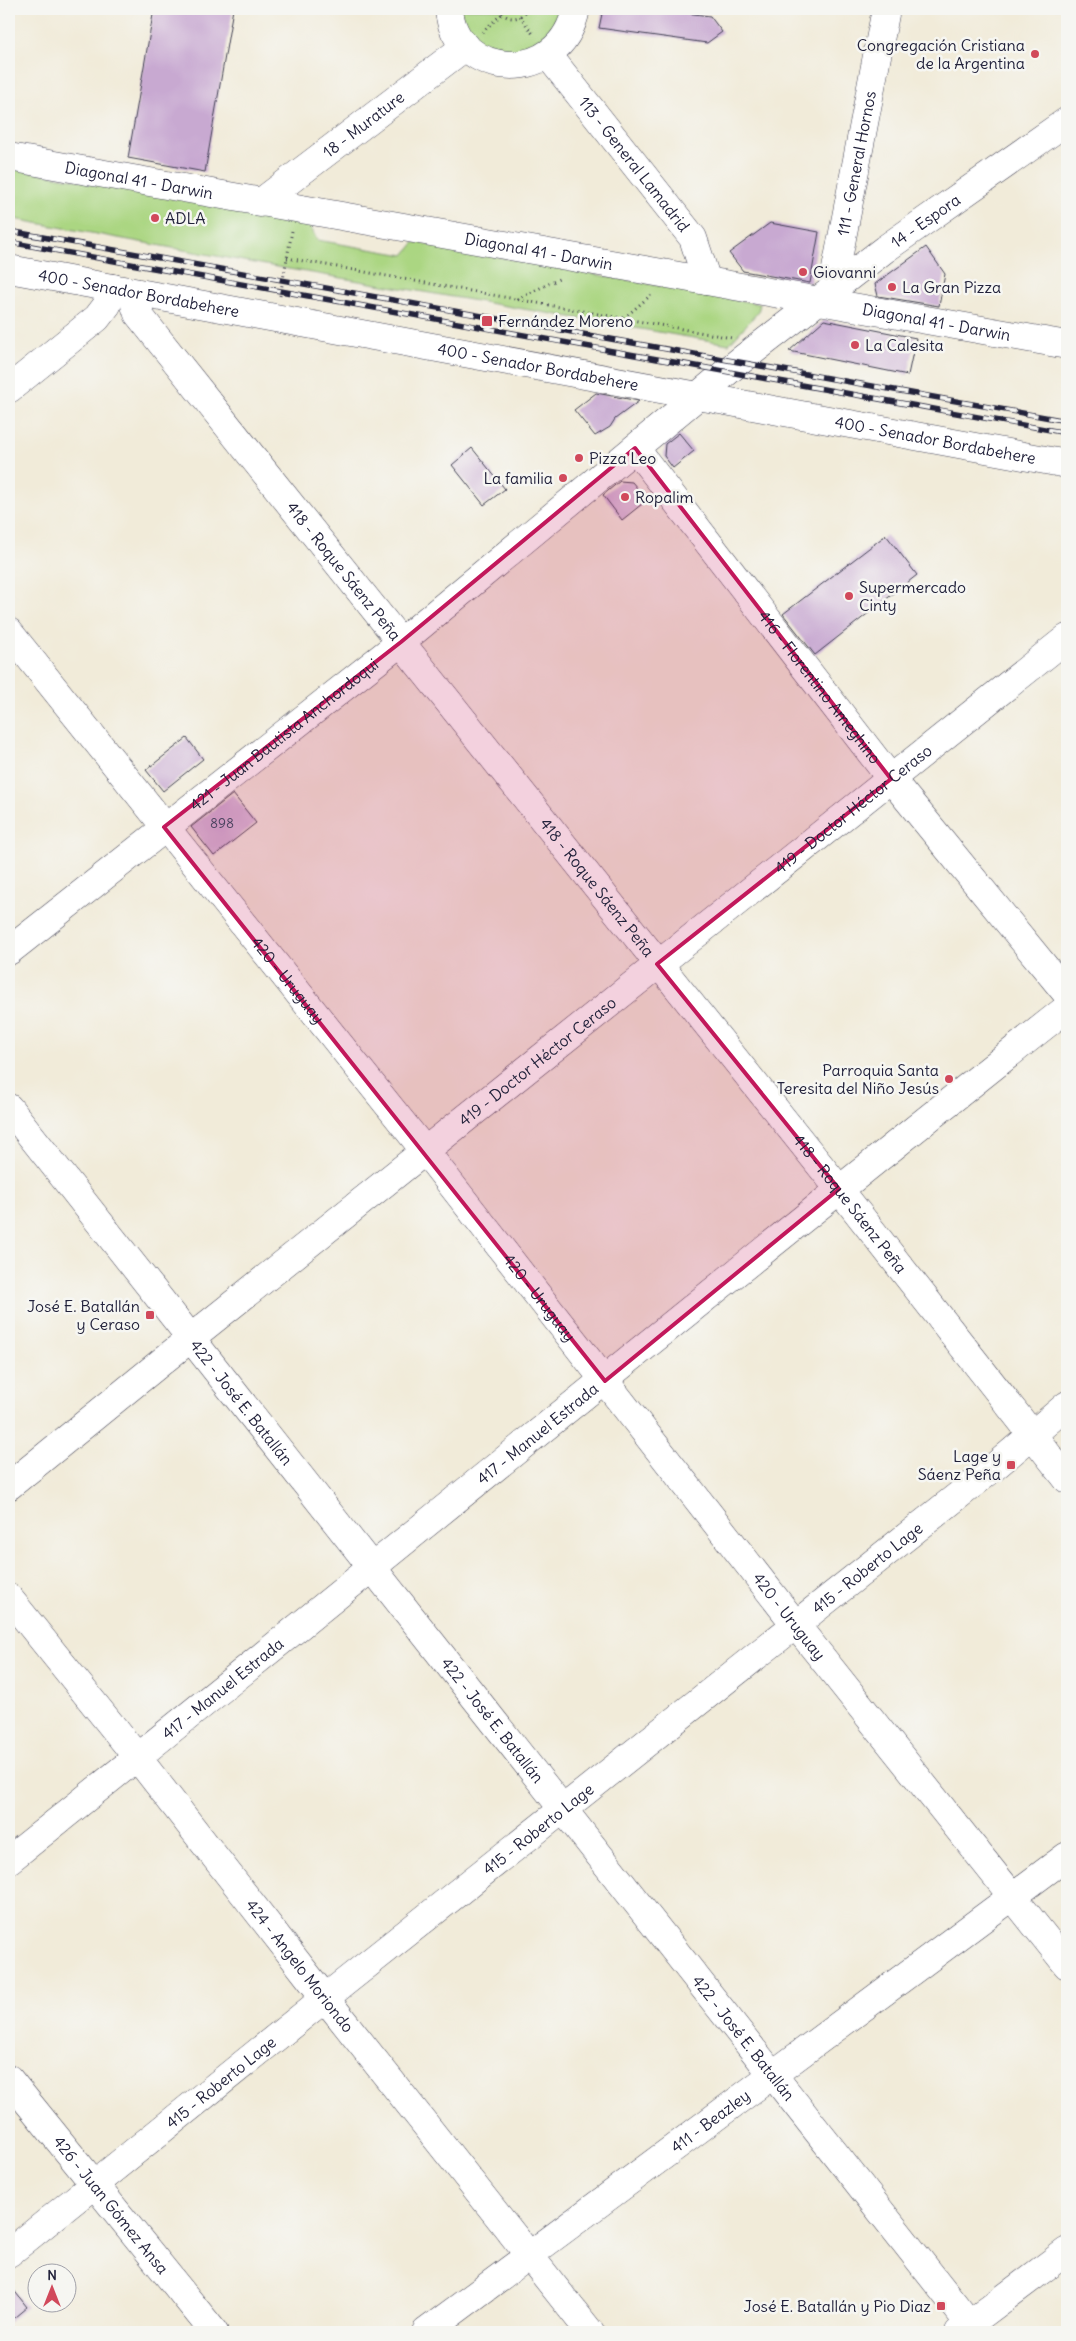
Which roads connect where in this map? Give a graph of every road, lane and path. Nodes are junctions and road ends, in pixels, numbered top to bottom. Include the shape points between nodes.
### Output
1 (449, 9) edge
2 (499, 9) edge
3 (527, 9) edge
4 (576, 9) edge
5 (886, 9) edge
6 (466, 46) junction
7 (548, 55) junction
8 (1067, 121) edge
9 (9, 157) edge
10 (260, 203) junction
11 (296, 208) junction
12 (287, 258) junction
13 (593, 262) junction
14 (9, 269) edge
15 (674, 276) junction
16 (707, 281) junction
17 (125, 290) junction
18 (825, 296) junction
19 (516, 299) junction
20 (279, 302) dead end
21 (623, 319) junction
22 (762, 344) junction
23 (1067, 345) edge
24 (740, 361) joint
25 (9, 389) edge
26 (699, 396) junction
27 (635, 448) junction
28 (1067, 464) edge
29 (9, 632) edge
30 (1067, 638) edge
31 (401, 642) junction
32 (891, 779) junction
33 (164, 827) junction
34 (9, 951) edge
35 (657, 964) junction
36 (1067, 994) edge
37 (1067, 1008) edge
38 (9, 1108) edge
39 (425, 1151) junction
40 (839, 1189) junction
41 (192, 1337) junction
42 (605, 1381) junction
43 (1067, 1405) edge
44 (1031, 1435) junction
45 (1067, 1479) edge
46 (9, 1486) edge
47 (371, 1568) junction
48 (9, 1598) edge
49 (795, 1624) junction
50 (138, 1757) junction
51 (564, 1809) junction
52 (1067, 1856) edge
53 (9, 1860) edge
54 (1012, 1896) junction
55 (1067, 1966) edge
56 (325, 1998) junction
57 (774, 2074) junction
58 (9, 2079) edge
59 (95, 2184) junction
60 (1067, 2251) edge
61 (9, 2253) edge
62 (530, 2255) junction
63 (968, 2330) edge
64 (214, 2332) edge
65 (426, 2332) edge
66 (590, 2332) edge

1 - 6 street via 455,30
2 - 3 path via 505,16 513,18
4 - 7 street via 573,24 563,41
5 - 18 street, 111 - General Hornos
6 - 7 street via 494,63 513,66 531,63
6 - 10 street, 18 - Murature
7 - 16 street, 113 - General Lamadrid via 693,238
8 - 18 street, 14 - Espora via 885,249
9 - 10 street, Diagonal 41 - Darwin
10 - 11 street, Diagonal 41 - Darwin
11 - 12 path
11 - 13 street, Diagonal 41 - Darwin
12 - 19 path
12 - 20 path
13 - 15 street, Diagonal 41 - Darwin
13 - 19 path
14 - 17 street, 400 - Senador Bordabehere
15 - 16 street, Diagonal 41 - Darwin
15 - 21 path
16 - 18 street, Diagonal 41 - Darwin
17 - 25 street via 97,318
17 - 26 street, 400 - Senador Bordabehere
17 - 31 street, 418 - Roque Sáenz Peña via 138,314
18 - 22 street, 14 - Espora
18 - 23 street, Diagonal 41 - Darwin
19 - 21 path
21 - 22 path
22 - 24 street, 14 - Espora
24 - 26 street, 421 - Juan Bautista Anchordoqui
26 - 27 street, 421 - Juan Bautista Anchordoqui
26 - 28 street, 400 - Senador Bordabehere
27 - 31 street, 421 - Juan Bautista Anchordoqui
27 - 32 street, 416 - Florentino Ameghino
29 - 33 street, 420 - Uruguay
30 - 32 street, 419 - Doctor Héctor Ceraso
31 - 33 street, 421 - Juan Bautista Anchordoqui
31 - 35 street, 418 - Roque Sáenz Peña
32 - 35 street, 419 - Doctor Héctor Ceraso
32 - 36 street, 416 - Florentino Ameghino
33 - 34 street, 421 - Juan Bautista Anchordoqui
33 - 39 street, 420 - Uruguay
35 - 39 street, 419 - Doctor Héctor Ceraso
35 - 40 street, 418 - Roque Sáenz Peña
37 - 40 street, 417 - Manuel Estrada
38 - 41 street, 422 - José E. Batallán
39 - 41 street, 419 - Doctor Héctor Ceraso
39 - 42 street, 420 - Uruguay
40 - 42 street, 417 - Manuel Estrada
40 - 44 street, 418 - Roque Sáenz Peña
41 - 46 street, 419 - Doctor Héctor Ceraso
41 - 47 street, 422 - José E. Batallán
42 - 47 street, 417 - Manuel Estrada
42 - 49 street, 420 - Uruguay
43 - 44 street, 415 - Roberto Lage
44 - 45 street, 418 - Roque Sáenz Peña
44 - 49 street, 415 - Roberto Lage via 994,1468
47 - 50 street, 417 - Manuel Estrada
47 - 51 street, 422 - José E. Batallán
48 - 50 street, 424 - Angelo Moriondo
49 - 51 street, 415 - Roberto Lage
49 - 54 street, 420 - Uruguay
50 - 53 street, 417 - Manuel Estrada
50 - 56 street, 424 - Angelo Moriondo
51 - 56 street, 415 - Roberto Lage
51 - 57 street, 422 - José E. Batallán
52 - 54 street, 411 - Beazley
54 - 55 street, 420 - Uruguay
54 - 57 street, 411 - Beazley
56 - 59 street, 415 - Roberto Lage
56 - 62 street, 424 - Angelo Moriondo
57 - 62 street, 411 - Beazley
57 - 63 street, 422 - José E. Batallán
58 - 59 street, 426 - Juan Gómez Ansa
59 - 61 street, 415 - Roberto Lage
59 - 64 street, 426 - Juan Gómez Ansa
60 - 63 street
62 - 65 street, 411 - Beazley
62 - 66 street, 424 - Angelo Moriondo

